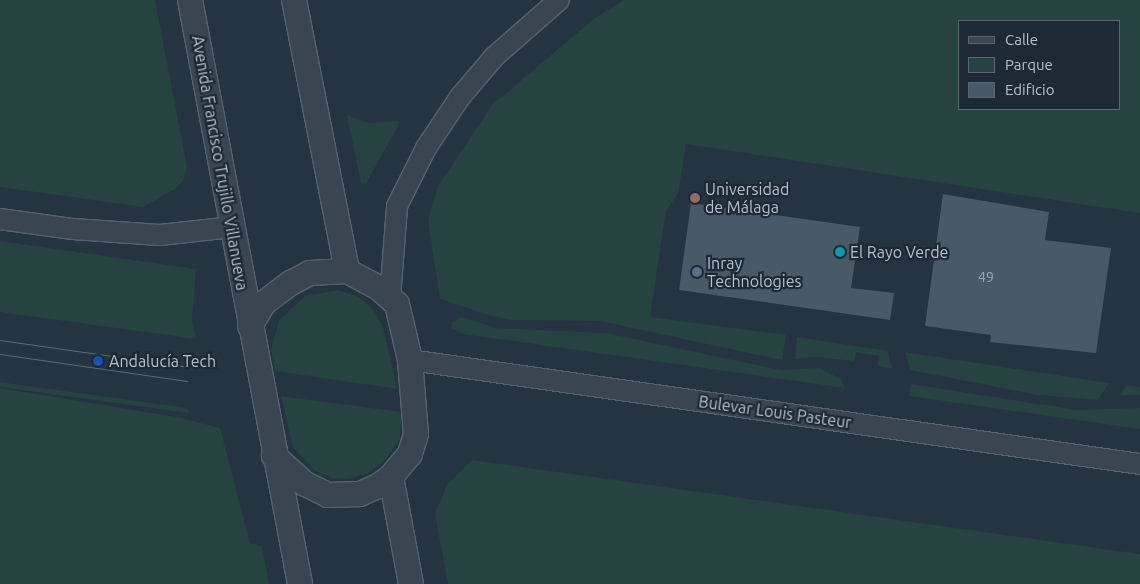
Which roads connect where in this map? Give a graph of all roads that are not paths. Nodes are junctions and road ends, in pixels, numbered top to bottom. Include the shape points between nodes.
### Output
1 (190, 0) edge
2 (294, 0) edge
3 (559, 0) edge
4 (0, 219) edge
5 (232, 227) junction
6 (347, 271) junction
7 (390, 298) junction
8 (250, 326) junction
9 (410, 360) junction
10 (274, 456) junction
11 (1140, 464) edge
12 (391, 477) junction
13 (300, 584) edge
14 (411, 584) edge

1 - 5 street, Avenida Francisco Trujillo Villanueva
2 - 6 street
3 - 7 street via 494,57 460,97 426,148 397,206
4 - 5 street via 73,229 160,235
5 - 8 street, Avenida Francisco Trujillo Villanueva
6 - 7 street via 363,277
6 - 8 street via 310,273 291,282 264,302
7 - 9 street via 397,304
8 - 10 street, Avenida Francisco Trujillo Villanueva
9 - 11 street, Bulevar Louis Pasteur
9 - 12 street via 416,434 410,454
10 - 12 street via 305,484 328,494 360,494
10 - 13 street
12 - 14 street

